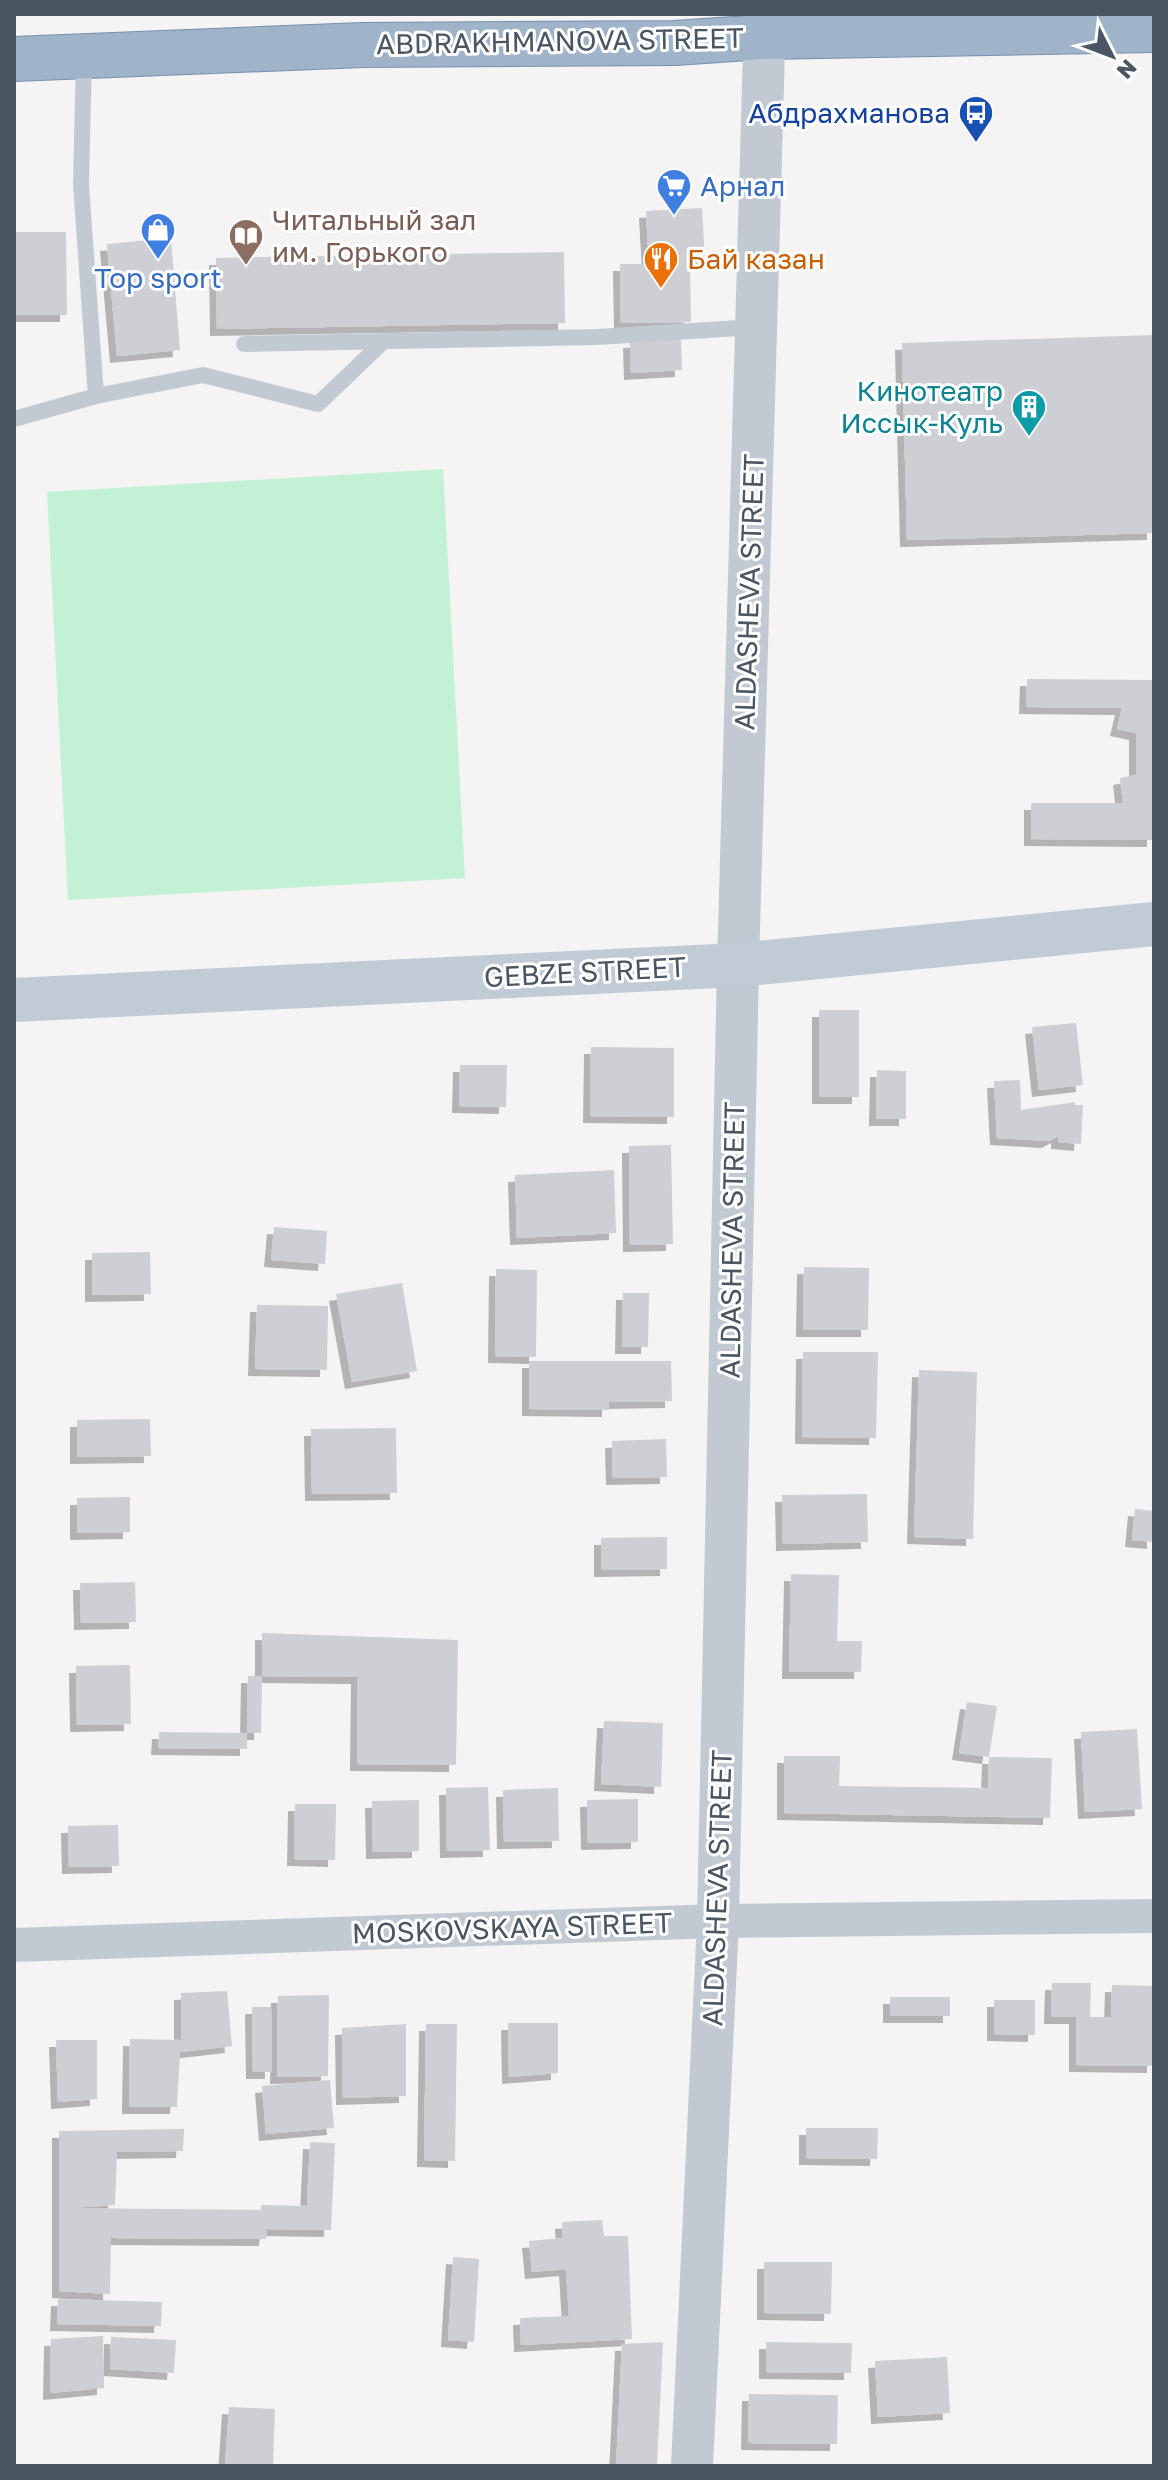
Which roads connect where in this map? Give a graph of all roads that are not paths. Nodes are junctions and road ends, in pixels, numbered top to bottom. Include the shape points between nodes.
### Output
1 (765, 26) edge
2 (1154, 30) edge
3 (84, 55) junction
4 (14, 59) edge
5 (757, 327) junction
6 (384, 341) junction
7 (244, 344) dead end
8 (96, 396) junction
9 (14, 419) edge
10 (1154, 924) edge
11 (738, 965) junction
12 (14, 1000) edge
13 (1154, 1916) edge
14 (718, 1921) junction
15 (14, 1945) edge
16 (692, 2466) edge

1 - 2 highway, ABDRAKHMANOVA STREET
1 - 3 highway, ABDRAKHMANOVA STREET via 675,43 363,45
1 - 5 street, ALDASHEVA STREET
3 - 4 highway, ABDRAKHMANOVA STREET
3 - 8 lane via 81,185
5 - 6 lane
5 - 11 street, ALDASHEVA STREET
6 - 7 lane
6 - 8 lane via 318,404 203,375
8 - 9 lane
10 - 11 main road, GEBZE STREET
11 - 12 main road, GEBZE STREET
11 - 14 street, ALDASHEVA STREET
13 - 14 street, MOSKOVSKAYA STREET
14 - 15 street, MOSKOVSKAYA STREET
14 - 16 street, ALDASHEVA STREET

